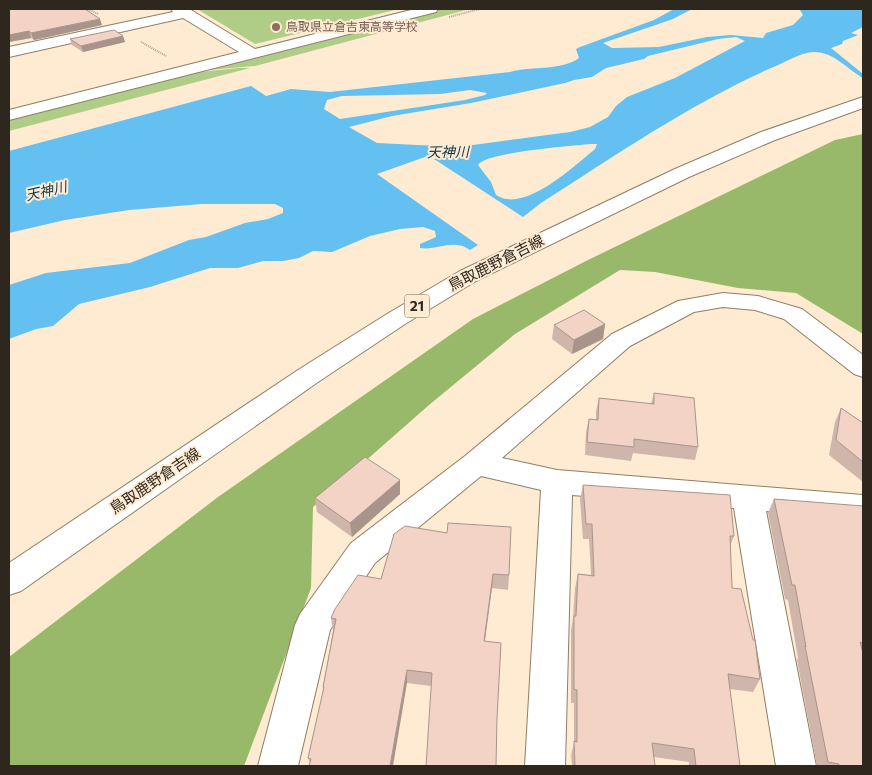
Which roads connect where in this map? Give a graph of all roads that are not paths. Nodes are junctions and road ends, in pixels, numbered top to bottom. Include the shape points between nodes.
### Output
1 (431, 9) edge
2 (182, 11) edge
3 (9, 52) edge
4 (251, 53) junction
5 (863, 102) edge
6 (9, 115) edge
7 (863, 368) edge
8 (476, 464) junction
9 (557, 482) junction
10 (748, 498) junction
11 (863, 507) edge
12 (9, 581) edge
13 (278, 766) edge
14 (545, 766) edge
15 (796, 766) edge

1 - 4 street
2 - 3 street
2 - 4 street
4 - 6 street
5 - 12 street, 鳥取鹿野倉吉線 / 21 via 768,136 682,173 468,276 308,376
7 - 8 street via 793,314 758,303 723,300 687,306 621,340
8 - 9 street
8 - 13 street via 363,553 313,625
9 - 10 street
9 - 14 street
10 - 11 street
10 - 15 street

